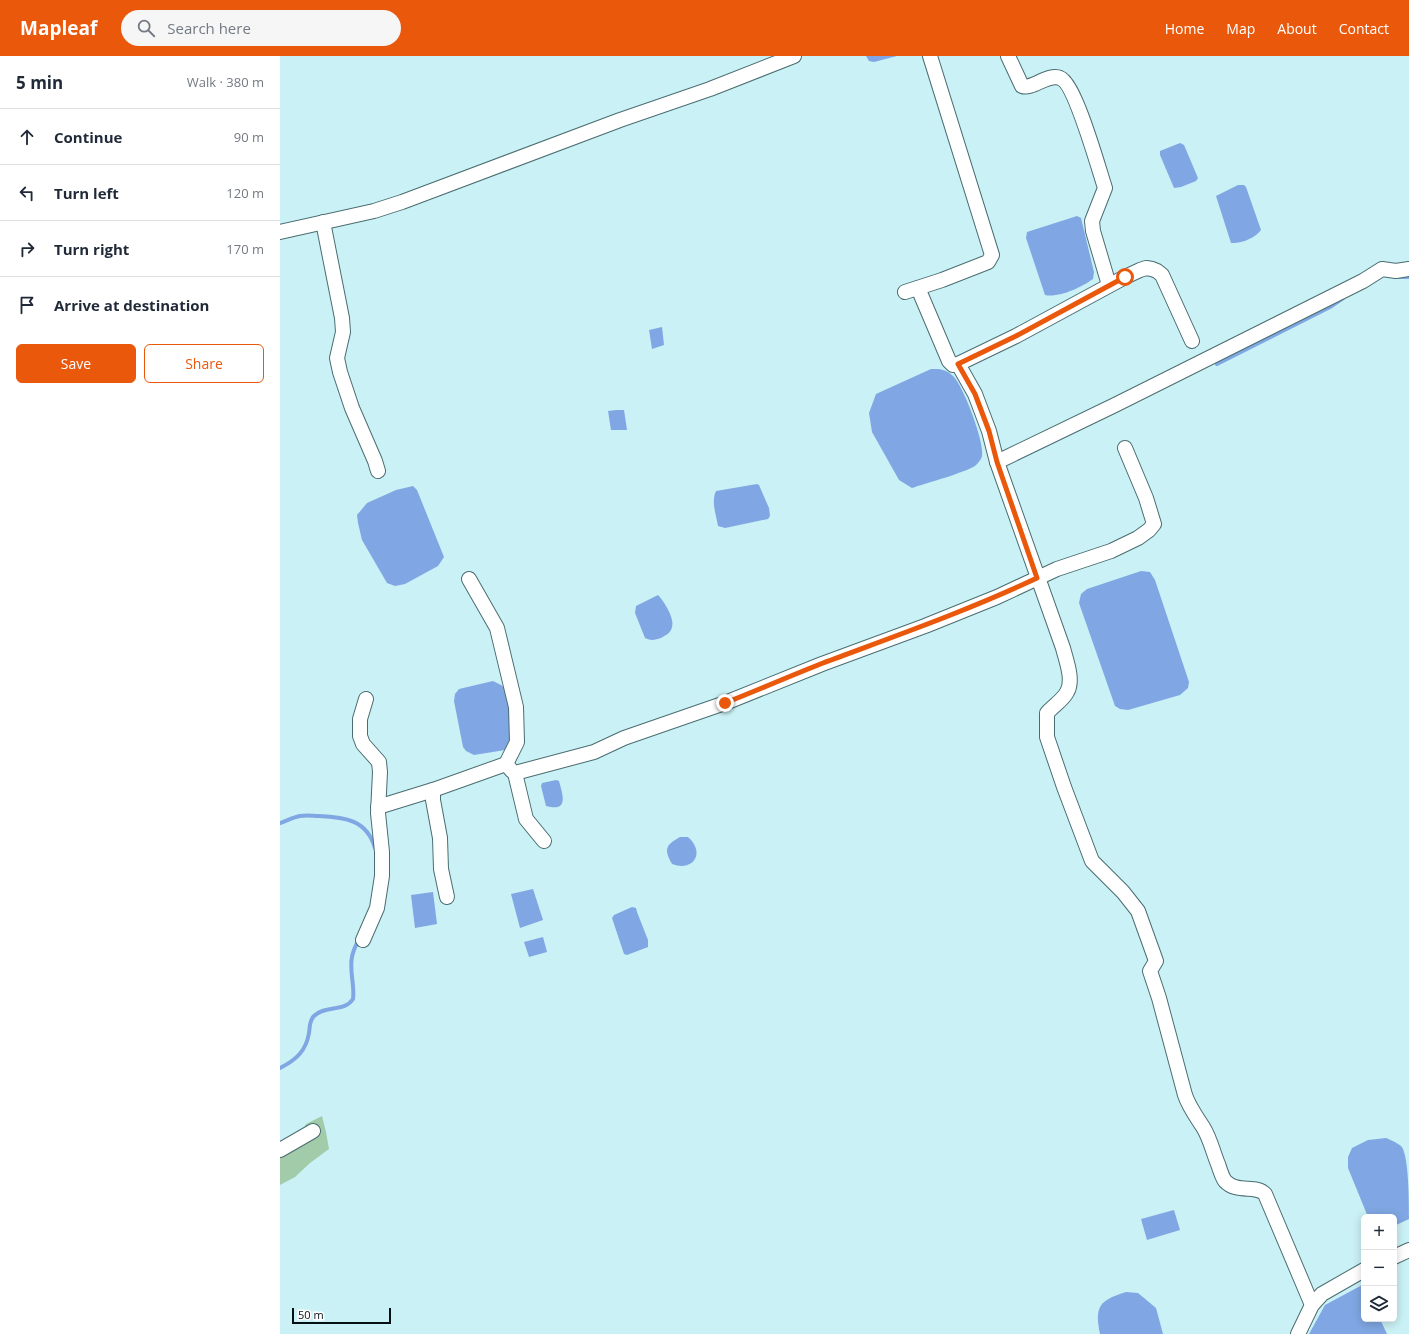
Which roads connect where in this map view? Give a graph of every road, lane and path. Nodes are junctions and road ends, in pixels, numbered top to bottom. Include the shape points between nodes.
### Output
1 (794, 56) edge
2 (930, 56) edge
3 (1008, 56) edge
4 (323, 222) junction
5 (280, 232) edge
6 (1409, 269) edge
7 (1109, 285) junction
8 (1192, 341) dead end
9 (958, 364) junction
10 (1125, 448) dead end
11 (997, 462) junction
12 (378, 471) dead end
13 (1037, 578) junction
14 (469, 579) dead end
15 (366, 699) dead end
16 (510, 769) junction
17 (434, 790) junction
18 (378, 807) junction
19 (544, 841) dead end
20 (447, 896) dead end
21 (363, 940) dead end
22 (313, 1131) dead end
23 (280, 1150) edge
24 (1409, 1250) edge
25 (1397, 1256) edge
26 (1361, 1272) edge
27 (1312, 1305) junction
28 (1298, 1334) edge

1 - 4 street via 424,194 374,211
2 - 9 street via 992,255 988,262 911,290 949,362 953,365
3 - 7 street via 1022,86 1059,77 1068,84 1079,108 1105,188 1092,221
4 - 5 street
4 - 12 street via 342,318 343,332 337,358 340,372
6 - 11 street via 1382,269
7 - 8 street via 1146,268 1157,271 1162,275
7 - 9 street via 1016,336
9 - 11 street via 975,394
10 - 13 street via 1154,524 1138,538 1118,548
11 - 13 street
13 - 16 street via 925,626 725,703 624,738 594,752
13 - 27 street via 1063,648 1069,673 1070,685 1067,692 1047,713 1046,726 1046,737 1064,787 1092,861 1138,911 1156,961 1150,971 1185,1095 1204,1128 1225,1181 1233,1187 1257,1189 1265,1194
14 - 16 street via 497,628 516,707 517,742
15 - 18 street via 360,719 360,736 363,744 379,762
16 - 17 street
16 - 19 street via 526,819
17 - 18 street
17 - 20 street via 441,869
18 - 21 street via 382,876 377,908
22 - 23 street
24 - 25 street
26 - 27 street via 1322,1294
27 - 28 street

